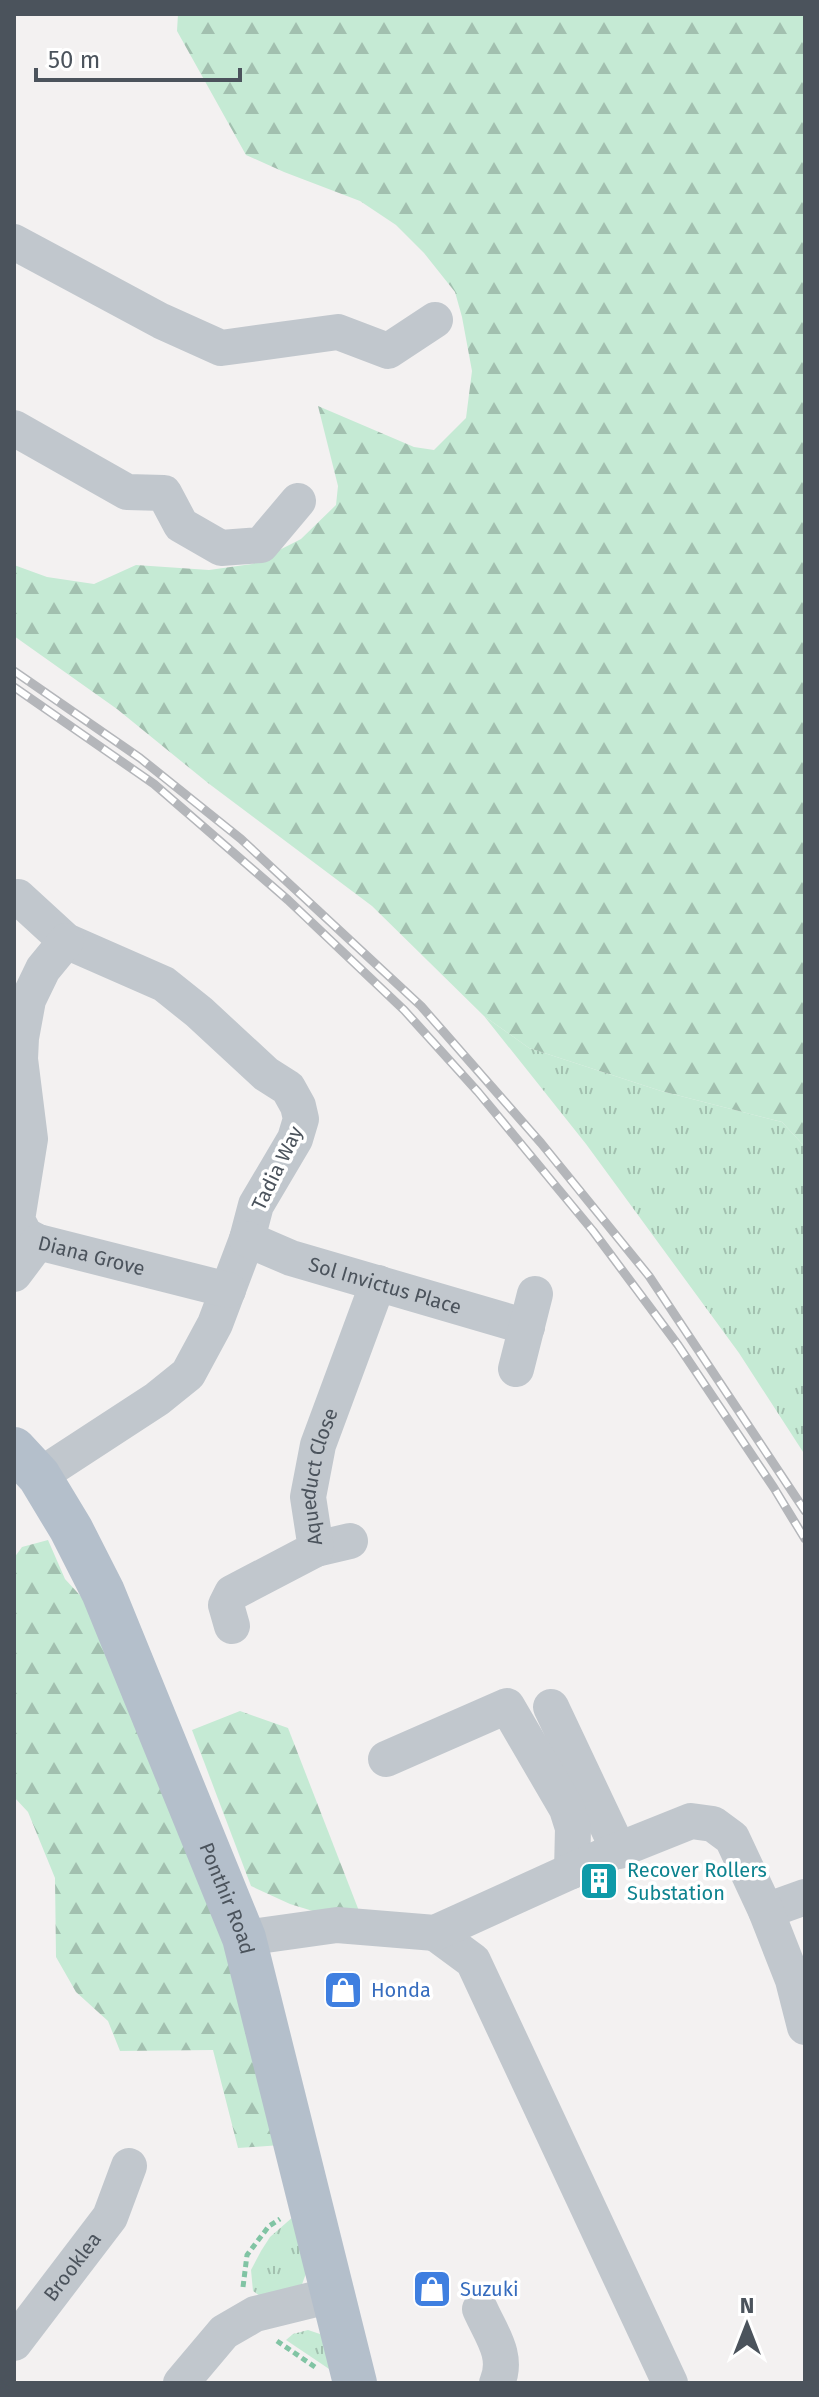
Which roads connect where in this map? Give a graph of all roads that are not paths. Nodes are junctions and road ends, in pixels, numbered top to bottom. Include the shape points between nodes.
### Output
1 (14, 242) edge
2 (435, 320) dead end
3 (14, 428) edge
4 (298, 501) dead end
5 (18, 897) dead end
6 (66, 941) junction
7 (247, 1239) junction
8 (38, 1242) junction
9 (14, 1274) edge
10 (378, 1283) junction
11 (228, 1290) junction
12 (516, 1369) dead end
13 (26, 1462) edge
14 (232, 1626) dead end
15 (551, 1707) dead end
16 (386, 1759) dead end
17 (619, 1851) junction
18 (572, 1871) junction
19 (805, 1897) edge
20 (766, 1911) junction
21 (435, 1933) junction
22 (244, 1938) junction
23 (805, 2027) edge
24 (119, 2176) dead end
25 (332, 2295) junction
26 (480, 2309) dead end
27 (14, 2343) edge
28 (181, 2383) edge
29 (355, 2383) edge
30 (497, 2383) edge
31 (670, 2383) edge

1 - 2 street via 221,348 338,332 388,351
3 - 4 street via 127,492 164,493 181,525 221,548 261,545
5 - 6 street, Tadia Way
6 - 7 street, Tadia Way via 164,984 288,1088 301,1119 256,1205
6 - 8 street, Diana Grove via 43,969 28,1000 21,1038 30,1139 17,1220 25,1235
7 - 10 street, Sol Invictus Place via 291,1258
7 - 11 street, Tadia Way
8 - 9 street
8 - 11 street, Diana Grove
10 - 12 street, Sol Invictus Place via 531,1310
10 - 14 street, Aqueduct Close via 318,1445 308,1497 333,1545 232,1593 226,1605
11 - 13 street, Tadia Way via 188,1374 157,1399
13 - 22 main road, Ponthir Road via 71,1529 103,1592
15 - 17 street
16 - 18 street via 507,1706 567,1809 573,1828
17 - 18 street
17 - 20 street via 691,1821 713,1824 732,1838
18 - 21 street
19 - 20 street
20 - 23 street
21 - 22 street via 337,1925
21 - 31 street via 473,1961
22 - 25 main road, Ponthir Road
24 - 27 street, Brooklea via 110,2217
25 - 28 street via 255,2314 224,2332
25 - 29 main road, Ponthir Road
26 - 30 street via 502,2358

